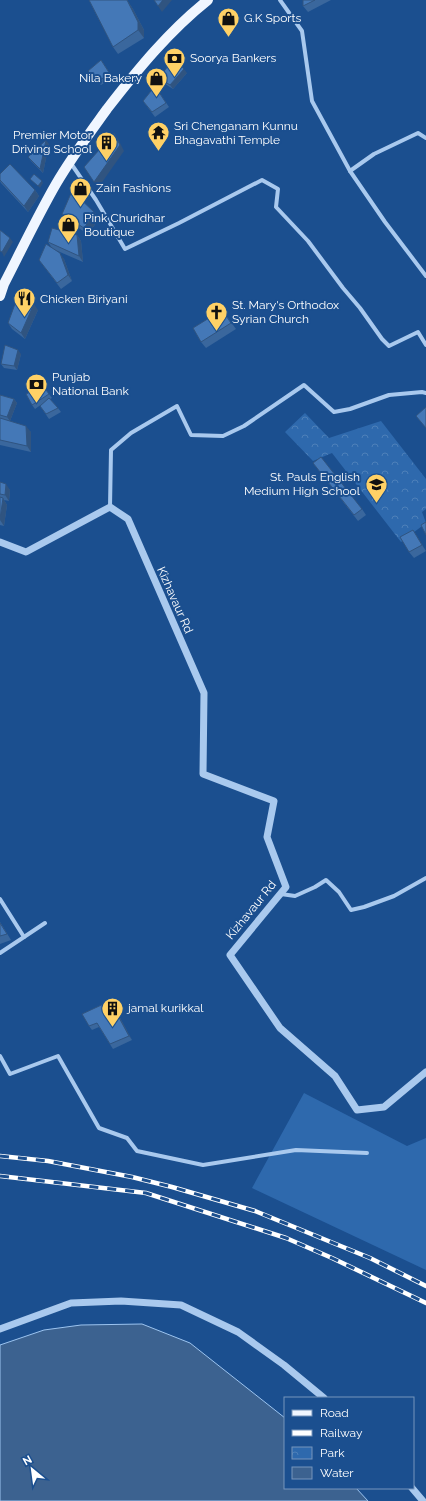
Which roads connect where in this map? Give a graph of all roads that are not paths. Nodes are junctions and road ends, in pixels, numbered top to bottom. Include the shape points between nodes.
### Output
1 (208, 0) edge
2 (280, 0) edge
3 (426, 138) edge
4 (70, 162) junction
5 (350, 172) junction
6 (426, 276) edge
7 (2, 283) edge
8 (0, 296) edge
9 (426, 345) edge
10 (426, 393) edge
11 (110, 507) junction
12 (0, 542) edge
13 (426, 878) edge
14 (281, 894) junction
15 (0, 899) edge
16 (45, 922) dead end
17 (24, 937) junction
18 (0, 953) edge
19 (0, 1056) edge
20 (426, 1072) edge
21 (367, 1153) dead end
22 (0, 1329) edge
23 (323, 1397) edge
24 (413, 1489) edge
25 (423, 1501) edge

1 - 4 main road via 155,49 78,148
2 - 5 street via 302,31 312,101
3 - 5 street via 418,133 374,154
4 - 7 main road
4 - 9 street via 96,200 124,249 262,180 278,189 276,207 308,241 382,339 389,346 418,332
5 - 6 street
7 - 8 main road
10 - 11 street via 389,395 334,412 304,385 244,426 222,436 191,435 177,406 131,433 111,450
11 - 12 street via 26,552
11 - 14 street, Kizhavaur Rd via 128,519 204,693 203,774 274,801 267,836 286,886
13 - 14 street via 394,896 351,910 339,892 326,880 295,896
14 - 20 street, Kizhavaur Rd via 230,955 280,1028 335,1076 357,1110 384,1107
15 - 17 street
16 - 17 street
17 - 18 street
19 - 21 street via 10,1074 58,1056 99,1128 127,1138 137,1151 203,1165 296,1150
22 - 23 street via 71,1303 121,1301 181,1305 238,1332
24 - 25 street

